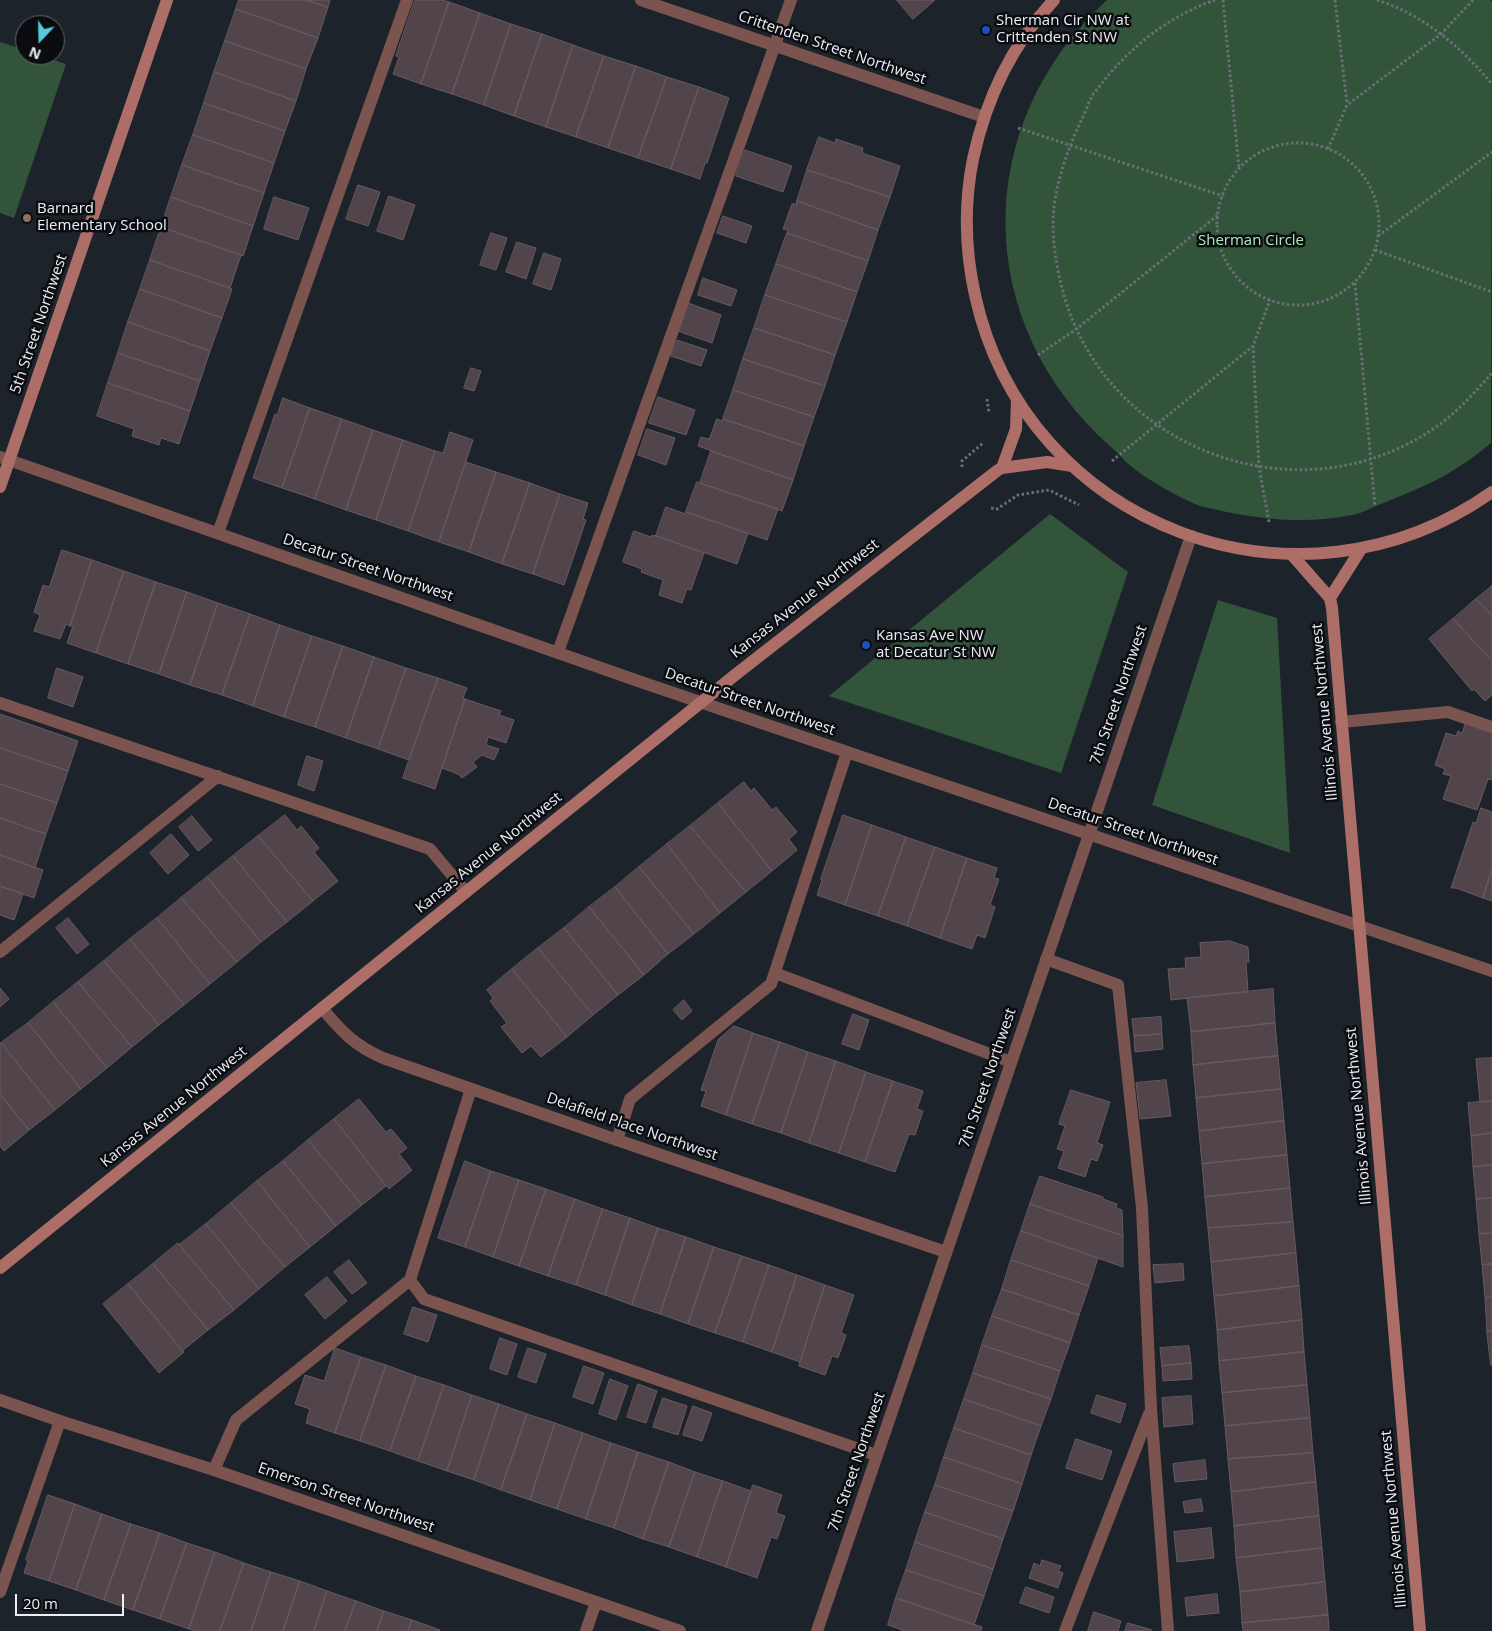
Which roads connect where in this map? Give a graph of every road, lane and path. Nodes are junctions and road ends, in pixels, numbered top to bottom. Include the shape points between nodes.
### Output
1 (167, 0) edge
2 (407, 0) edge
3 (641, 0) edge
4 (792, 0) edge
5 (1054, 0) edge
6 (1216, 0) edge
7 (1223, 0) edge
8 (1335, 0) edge
9 (1377, 0) edge
10 (1473, 0) edge
11 (1441, 34) junction
12 (775, 46) junction
13 (1492, 84) edge
14 (1347, 105) junction
15 (984, 117) junction
16 (1018, 128) dead end
17 (1070, 145) junction
18 (1328, 150) junction
19 (1492, 152) edge
20 (1240, 169) junction
21 (1223, 196) junction
22 (1218, 214) junction
23 (1378, 236) junction
24 (1375, 250) junction
25 (1355, 283) junction
26 (1492, 292) edge
27 (1270, 300) junction
28 (1075, 330) junction
29 (1253, 346) junction
30 (1038, 355) dead end
31 (1492, 373) edge
32 (987, 398) dead end
33 (1017, 399) junction
34 (990, 416) dead end
35 (1158, 425) junction
36 (985, 440) dead end
37 (5, 458) edge
38 (1370, 459) junction
39 (1112, 461) dead end
40 (1072, 466) junction
41 (1259, 467) junction
42 (1002, 468) junction
43 (0, 487) edge
44 (1492, 492) edge
45 (958, 502) junction
46 (1083, 507) dead end
47 (1375, 507) dead end
48 (1269, 522) dead end
49 (218, 533) junction
50 (1191, 536) junction
51 (1360, 549) junction
52 (1292, 555) junction
53 (1330, 598) junction
54 (558, 652) junction
55 (702, 702) junction
56 (0, 703) edge
57 (1341, 722) junction
58 (1492, 727) edge
59 (847, 752) junction
60 (218, 776) junction
61 (1089, 834) junction
62 (466, 892) junction
63 (1360, 927) junction
64 (0, 952) edge
65 (1046, 959) junction
66 (1492, 971) edge
67 (775, 973) junction
68 (322, 1008) junction
69 (1011, 1062) junction
70 (471, 1089) junction
71 (617, 1140) junction
72 (946, 1252) junction
73 (0, 1268) edge
74 (410, 1280) junction
75 (0, 1400) edge
76 (1151, 1410) junction
77 (60, 1421) junction
78 (876, 1455) junction
79 (214, 1470) junction
80 (0, 1592) edge
81 (596, 1602) junction
82 (586, 1631) edge
83 (680, 1631) edge
84 (816, 1631) edge
85 (1065, 1631) edge
86 (1168, 1631) edge
87 (1420, 1631) edge

1 - 37 street, 5th Street Northwest
2 - 49 street
3 - 12 street, Crittenden Street Northwest
4 - 12 street
5 - 15 street via 1015,50
6 - 17 path via 1186,12 1156,30 1122,59 1093,95
7 - 20 path
8 - 14 path
9 - 11 path via 1423,21
10 - 11 path
11 - 13 path via 1470,58
11 - 14 path
12 - 15 street, Crittenden Street Northwest
12 - 54 street
14 - 18 path
15 - 33 street via 969,179 966,224 970,270 979,315
16 - 17 path
17 - 21 path
17 - 28 path via 1055,195 1053,232 1057,267
18 - 20 path via 1300,144 1284,145 1262,152
18 - 23 path via 1349,161 1364,176 1378,208
19 - 23 path
20 - 21 path
21 - 22 path
22 - 27 path via 1218,237 1225,259 1243,283
22 - 28 path
23 - 24 path
24 - 25 path
24 - 26 path
25 - 27 path via 1320,303 1296,305
25 - 38 path
27 - 29 path
28 - 30 path
28 - 35 path via 1098,368 1130,404
29 - 35 path
29 - 41 path
31 - 38 path via 1467,402 1433,429 1398,449
32 - 34 path
33 - 40 street via 1039,430
33 - 42 street via 1016,429
35 - 39 path
35 - 41 path via 1213,455
36 - 45 path via 962,462
37 - 43 street, 5th Street Northwest
37 - 49 street, Decatur Street Northwest
38 - 41 path via 1327,469 1290,471
38 - 47 path
40 - 42 street via 1047,462
40 - 50 street via 1118,501
41 - 48 path
42 - 45 street, Kansas Avenue Northwest
44 - 51 street via 1427,530
45 - 46 path via 997,509 1018,495 1049,490
45 - 55 street, Kansas Avenue Northwest
49 - 54 street, Decatur Street Northwest
50 - 52 street via 1237,549
50 - 61 street, 7th Street Northwest
51 - 52 street
51 - 53 street
52 - 53 street
53 - 57 street, Illinois Avenue Northwest
54 - 55 street, Decatur Street Northwest
55 - 59 street, Decatur Street Northwest
55 - 62 street, Kansas Avenue Northwest
56 - 60 street
57 - 58 street via 1448,712
57 - 63 street, Illinois Avenue Northwest
59 - 61 street, Decatur Street Northwest
59 - 67 street
60 - 62 street via 430,849
60 - 64 street
61 - 63 street, Decatur Street Northwest
61 - 65 street, 7th Street Northwest
62 - 68 street, Kansas Avenue Northwest
63 - 66 street, Decatur Street Northwest
63 - 87 street, Illinois Avenue Northwest
65 - 69 street, 7th Street Northwest
65 - 76 street via 1118,985 1142,1208
67 - 69 street
67 - 71 street via 771,984 630,1099
68 - 70 street, Delafield Place Northwest via 348,1037 370,1052
68 - 73 street, Kansas Avenue Northwest
69 - 72 street, 7th Street Northwest
70 - 71 street, Delafield Place Northwest
70 - 74 street
71 - 72 street, Delafield Place Northwest
72 - 78 street, 7th Street Northwest
74 - 78 street via 424,1299
74 - 79 street via 236,1420
75 - 77 street, Emerson Street Northwest
76 - 85 street
76 - 86 street
77 - 79 street, Emerson Street Northwest
77 - 80 street
78 - 84 street, 7th Street Northwest
79 - 81 street, Emerson Street Northwest
81 - 82 street
81 - 83 street, Emerson Street Northwest

